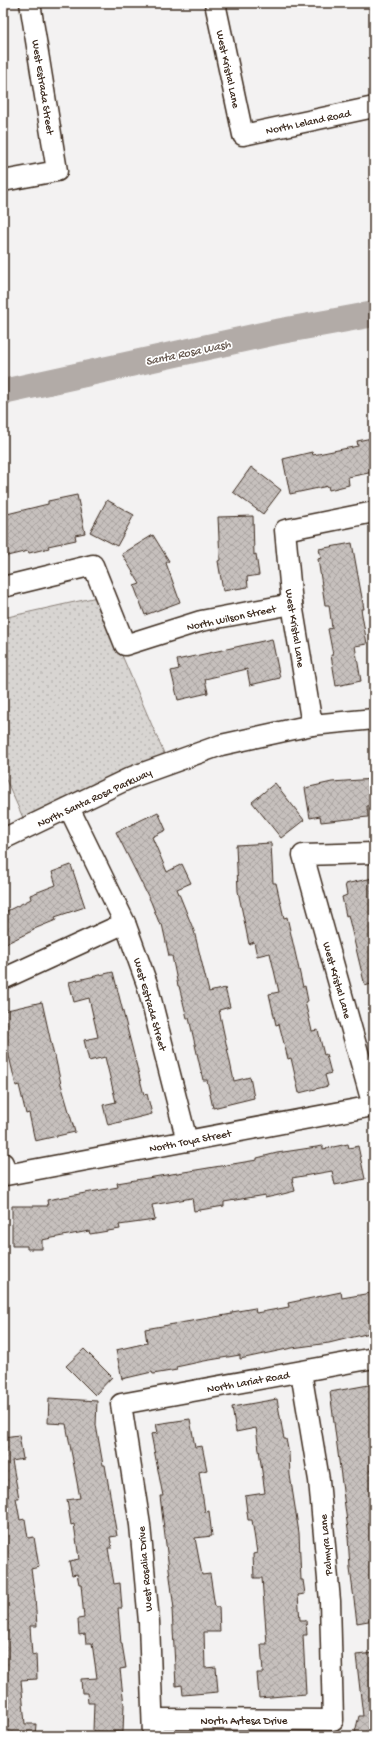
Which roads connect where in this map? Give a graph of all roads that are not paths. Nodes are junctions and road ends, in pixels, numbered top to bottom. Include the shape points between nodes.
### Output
1 (30, 3) edge
2 (215, 3) edge
3 (374, 107) edge
4 (243, 134) joint
5 (3, 181) edge
6 (374, 512) edge
7 (3, 587) edge
8 (292, 604) junction
9 (374, 719) edge
10 (312, 725) junction
11 (69, 808) junction
12 (3, 839) edge
13 (374, 854) edge
14 (125, 923) junction
15 (3, 979) edge
16 (373, 1106) edge
17 (187, 1141) junction
18 (4, 1169) edge
19 (374, 1358) edge
20 (301, 1372) junction
21 (121, 1404) joint
22 (333, 1720) joint
23 (153, 1728) edge

1 - 5 street, West Estrada Street via 57,170
2 - 4 street, West Kristal Lane
3 - 4 street, North Leland Road
6 - 8 street, West Kristal Lane via 285,530
7 - 8 street, North Wilson Street via 93,565 125,645 201,621
8 - 10 street, West Kristal Lane
9 - 10 street, North Santa Rosa Parkway
10 - 11 street, North Santa Rosa Parkway via 221,745 132,777
11 - 12 street, North Santa Rosa Parkway
11 - 14 street, West Estrada Street
13 - 16 street, West Kristal Lane via 303,855
14 - 15 street
14 - 17 street, West Estrada Street via 147,984
16 - 17 street, North Toya Street
17 - 18 street, North Toya Street
19 - 20 street, North Lariat Road
20 - 21 street, North Lariat Road
20 - 22 street, Palmyra Lane via 319,1480 330,1601
21 - 23 street, West Rosalia Drive via 140,1525 149,1622
22 - 23 street, North Artesa Drive

